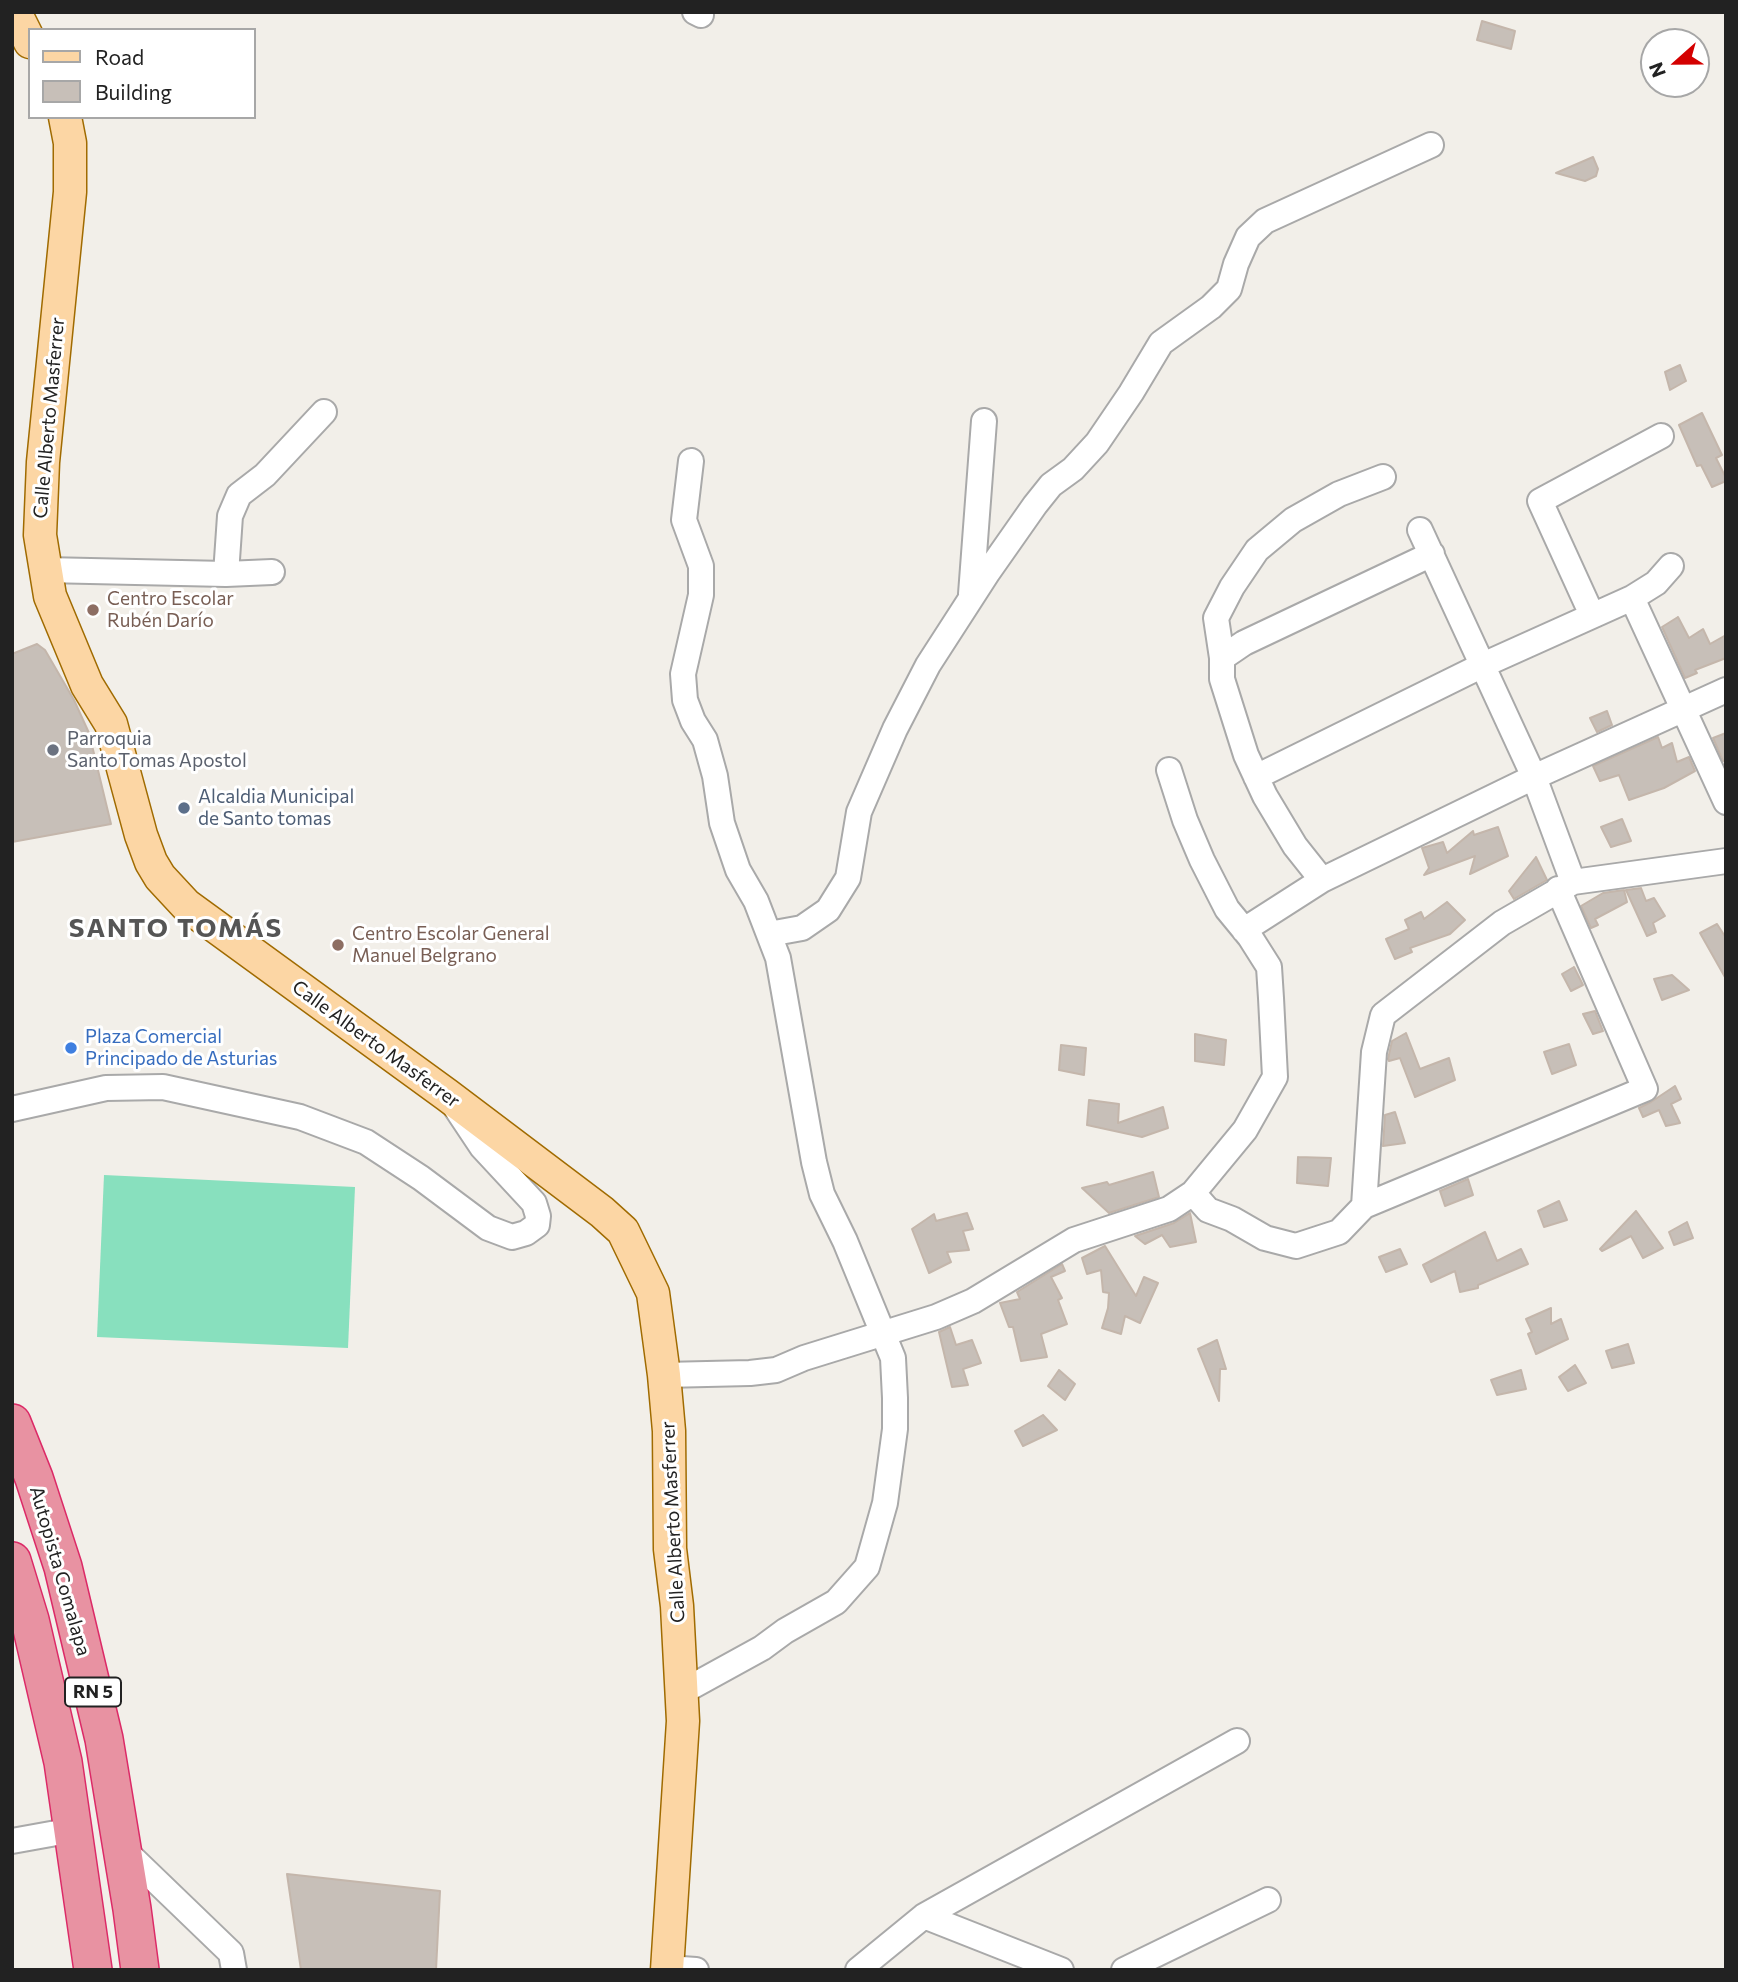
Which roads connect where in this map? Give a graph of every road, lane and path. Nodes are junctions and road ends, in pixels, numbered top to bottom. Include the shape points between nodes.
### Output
1 (15, 12) edge
2 (28, 37) edge
3 (65, 119) edge
4 (1431, 145) dead end
5 (324, 412) dead end
6 (984, 421) dead end
7 (1661, 436) dead end
8 (691, 461) dead end
9 (1383, 477) dead end
10 (1420, 530) dead end
11 (1432, 554) junction
12 (1671, 566) dead end
13 (45, 570) junction
14 (272, 572) dead end
15 (226, 574) junction
16 (971, 598) junction
17 (1632, 598) junction
18 (1592, 615) junction
19 (1222, 658) junction
20 (1483, 665) junction
21 (1726, 690) edge
22 (1683, 710) junction
23 (1169, 770) dead end
24 (1256, 777) junction
25 (1534, 777) junction
26 (1726, 802) edge
27 (1726, 861) edge
28 (1322, 880) junction
29 (1566, 885) junction
30 (1244, 930) junction
31 (769, 934) junction
32 (447, 1095) junction
33 (12, 1109) edge
34 (1193, 1193) junction
35 (1364, 1206) junction
36 (884, 1335) junction
37 (664, 1375) junction
38 (12, 1423) edge
39 (12, 1561) edge
40 (682, 1692) junction
41 (1237, 1741) dead end
42 (73, 1830) junction
43 (12, 1841) edge
44 (122, 1848) junction
45 (1268, 1900) dead end
46 (924, 1916) junction
47 (677, 1969) edge
48 (93, 1970) edge
49 (140, 1970) edge
50 (234, 1970) edge
51 (858, 1970) edge
52 (1061, 1970) edge
53 (1124, 1970) edge

1 - 2 main road
3 - 13 main road, Calle Alberto Masferrer via 70,192 43,462 40,535
4 - 16 street via 1265,221 1248,237 1229,289 1161,343 1097,443 1051,485
5 - 15 street via 265,475 239,495 230,516
6 - 16 street
7 - 18 street via 1540,501
8 - 31 street via 684,520 701,566 701,595 683,674 685,699 705,740 722,823 738,870
9 - 19 street via 1339,494 1293,520 1257,551 1216,618
10 - 11 street
11 - 19 street via 1244,643
11 - 20 street
12 - 17 street via 1656,583
13 - 15 street
13 - 32 main road, Calle Alberto Masferrer via 67,642 111,724 141,835 160,877 186,905
14 - 15 street
16 - 31 street via 928,665 895,729 859,812 848,878 828,910 802,928
17 - 18 street
17 - 22 street
18 - 20 street
19 - 24 street via 1231,713
20 - 24 street
20 - 25 street
21 - 22 street
22 - 25 street
22 - 26 street
23 - 30 street via 1202,860 1227,909
24 - 28 street via 1295,846
25 - 28 street
25 - 29 street
27 - 29 street
28 - 30 street
29 - 35 street via 1502,923 1382,1015 1374,1052
29 - 35 street via 1645,1089
30 - 34 street via 1269,967 1275,1077 1245,1130
31 - 36 street via 778,958 822,1194
32 - 33 street via 482,1147 534,1203 537,1225 526,1233 512,1237 488,1228 366,1142 289,1114 163,1087 106,1088
32 - 37 main road, Calle Alberto Masferrer via 623,1231 653,1293
34 - 35 street via 1208,1210 1265,1238 1296,1247 1339,1232
34 - 36 street via 1169,1209 1074,1240 973,1301
36 - 37 street via 776,1370
36 - 40 street via 893,1358 895,1429 885,1503 867,1567 836,1602
37 - 40 main road, Calle Alberto Masferrer via 670,1549
38 - 44 highway, Autopista Comalapa / RN 5 via 63,1567 104,1739
39 - 42 highway, RN 5 via 64,1762
40 - 47 main road, Calle Alberto Masferrer
41 - 46 street
42 - 43 street
42 - 48 highway, RN 5
44 - 49 highway, Autopista Comalapa / RN 5
44 - 50 street via 231,1953
45 - 53 street
46 - 51 street
46 - 52 street

